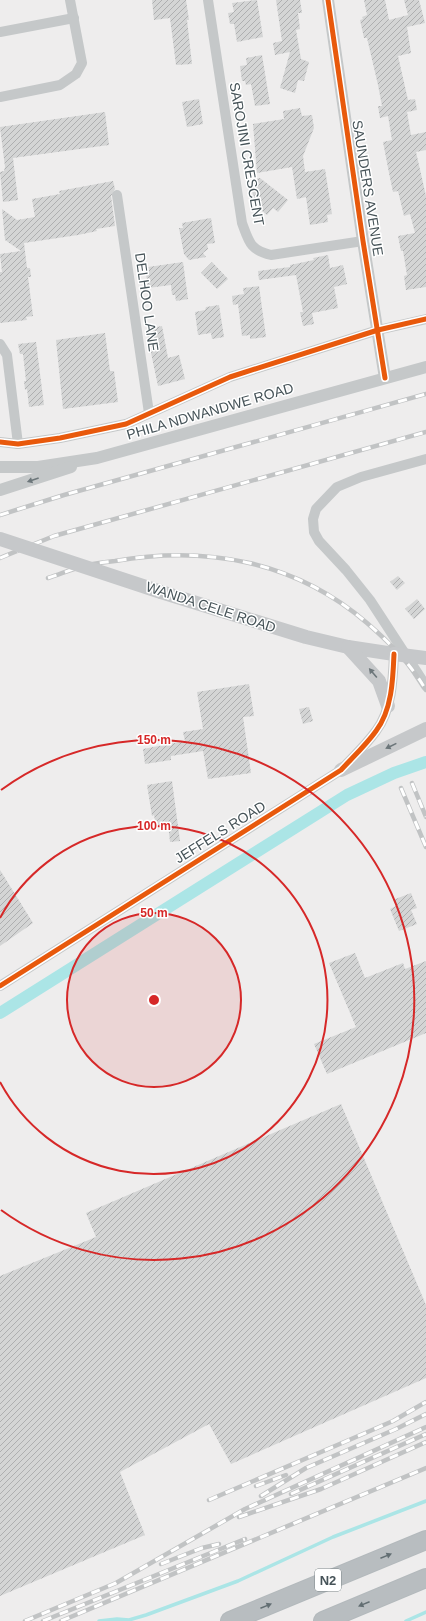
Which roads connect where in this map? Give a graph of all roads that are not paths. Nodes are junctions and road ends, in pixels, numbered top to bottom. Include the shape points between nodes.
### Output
1 (70, 0) edge
2 (208, 0) edge
3 (328, 0) edge
4 (74, 18) junction
5 (0, 32) edge
6 (0, 97) edge
7 (117, 195) dead end
8 (363, 241) junction
9 (426, 319) edge
10 (378, 330) junction
11 (0, 344) edge
12 (426, 367) edge
13 (385, 378) junction
14 (149, 413) junction
15 (0, 442) edge
16 (18, 444) junction
17 (97, 458) junction
18 (426, 459) edge
19 (0, 467) edge
20 (0, 490) edge
21 (0, 539) edge
22 (348, 647) junction
23 (394, 654) junction
24 (426, 658) edge
25 (426, 686) edge
26 (388, 706) junction
27 (426, 729) edge
28 (341, 770) junction
29 (0, 986) edge
30 (426, 1540) edge
31 (426, 1578) edge
32 (230, 1621) edge
33 (323, 1621) edge

1 - 4 street
2 - 8 street, SAROJINI CRESCENT via 242,223 249,243 260,252 271,255
3 - 8 street, SAUNDERS AVENUE
4 - 5 street
4 - 6 street via 82,63 76,74 60,85
7 - 14 street, DELHOO LANE
8 - 10 street, SAUNDERS AVENUE
9 - 10 street, PHILA NDWANDWE ROAD
10 - 13 street, SAUNDERS AVENUE
10 - 14 street, PHILA NDWANDWE ROAD via 230,378
11 - 16 street via 7,355
12 - 13 street, PHILA NDWANDWE ROAD
13 - 17 street, PHILA NDWANDWE ROAD
14 - 16 street, PHILA NDWANDWE ROAD via 126,424
15 - 16 street, PHILA NDWANDWE ROAD
17 - 19 street, PHILA NDWANDWE ROAD via 38,467
17 -> 20 street
18 - 25 street via 361,477 337,487 316,509 313,519 314,532 319,541 370,600
21 - 22 main road, WANDA CELE ROAD, bridge via 161,592 306,637
22 - 23 main road, WANDA CELE ROAD
26 -> 22 main road via 379,681
23 - 24 main road, WANDA CELE ROAD, bridge
23 - 26 street, JEFFELS ROAD
26 - 28 street, JEFFELS ROAD via 377,730
27 -> 28 main road
28 - 29 street, JEFFELS ROAD
32 -> 30 highway, N2
31 -> 33 highway, N2

